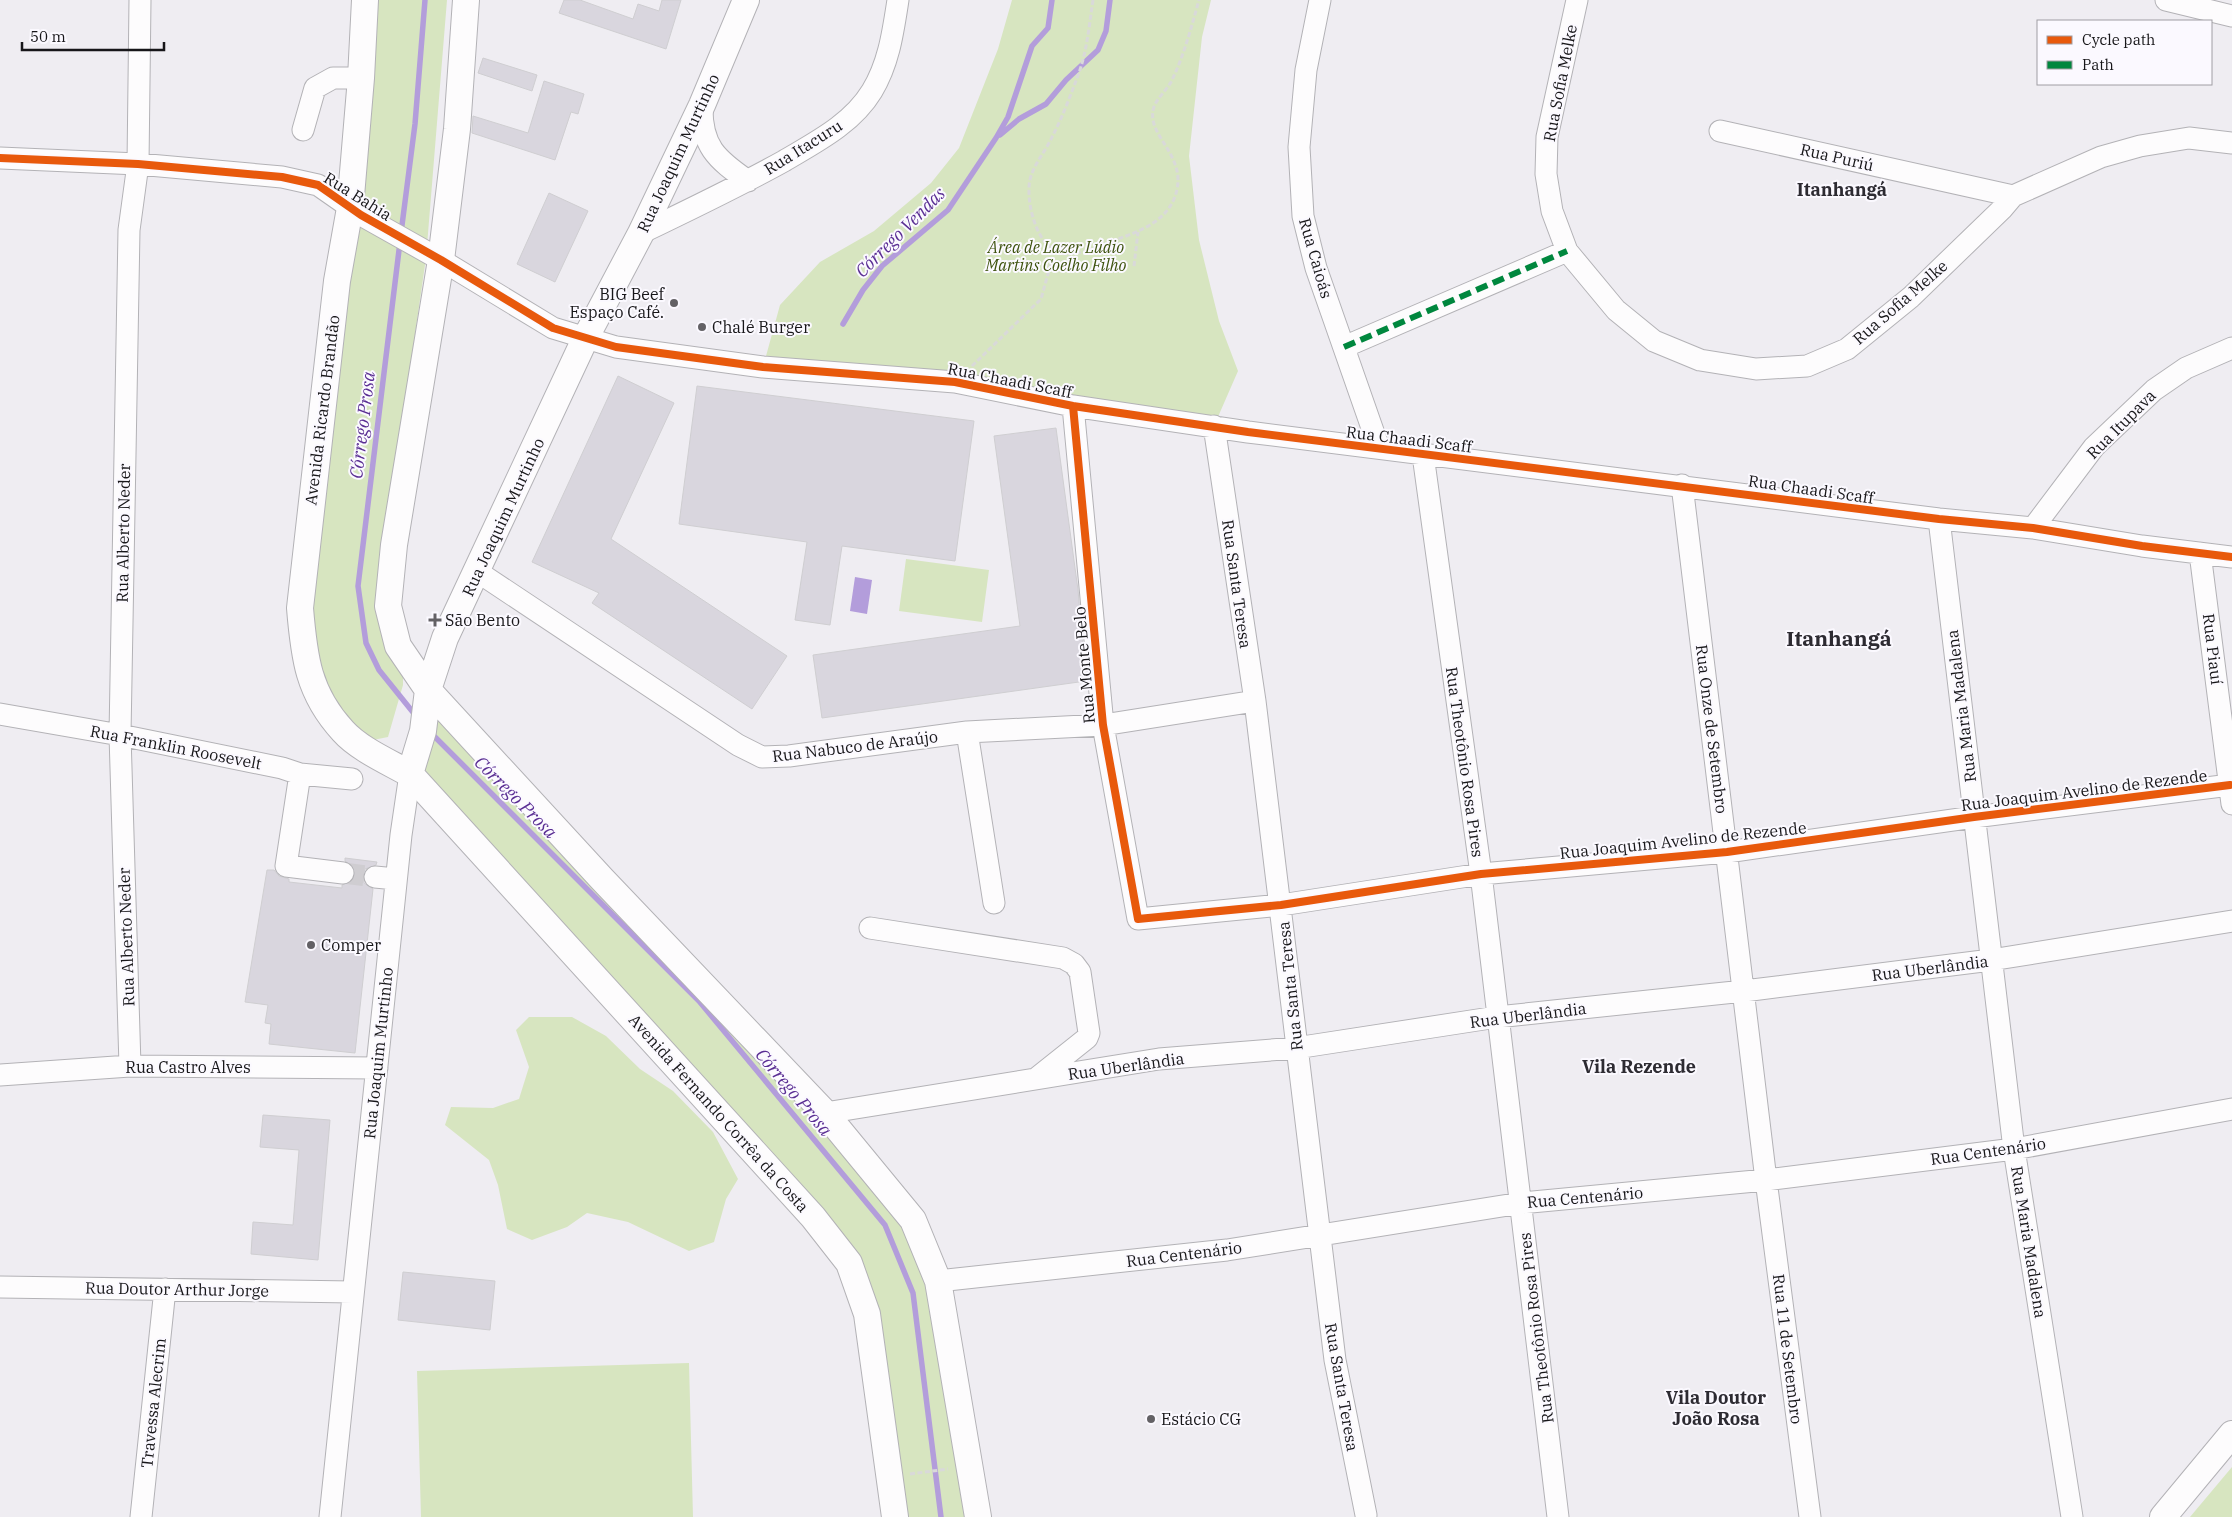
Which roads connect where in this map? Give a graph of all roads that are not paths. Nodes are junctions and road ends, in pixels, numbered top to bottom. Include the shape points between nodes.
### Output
1 (140, 0) edge
2 (365, 0) edge
3 (466, 0) edge
4 (746, 0) edge
5 (898, 0) edge
6 (1320, 0) edge
7 (1576, 0) edge
8 (2166, 0) edge
9 (2232, 16) edge
10 (361, 78) junction
11 (702, 105) junction
12 (303, 130) dead end
13 (1720, 130) dead end
14 (2232, 143) edge
15 (0, 158) edge
16 (138, 164) junction
17 (748, 181) junction
18 (2013, 196) junction
19 (356, 212) junction
20 (641, 233) junction
21 (1568, 251) junction
22 (431, 255) junction
23 (585, 339) junction
24 (1344, 347) junction
25 (2232, 348) edge
26 (1074, 406) junction
27 (1214, 426) junction
28 (1379, 448) junction
29 (1423, 455) junction
30 (1682, 485) junction
31 (1939, 519) junction
32 (2034, 528) junction
33 (2200, 554) junction
34 (2232, 557) edge
35 (478, 572) junction
36 (427, 701) junction
37 (1255, 701) junction
38 (0, 714) edge
39 (1103, 725) junction
40 (967, 732) junction
41 (120, 734) junction
42 (412, 769) junction
43 (300, 774) junction
44 (352, 779) dead end
45 (2231, 795) edge
46 (1974, 817) junction
47 (1727, 852) junction
48 (343, 873) tunnel mouth
49 (1481, 874) junction
50 (375, 877) tunnel mouth
51 (396, 879) junction
52 (994, 903) dead end
53 (1281, 905) junction
54 (1138, 918) joint
55 (2232, 921) edge
56 (870, 928) dead end
57 (1991, 960) junction
58 (1744, 991) junction
59 (1497, 1017) junction
60 (1296, 1048) junction
61 (130, 1066) junction
62 (376, 1068) junction
63 (0, 1075) edge
64 (1035, 1079) junction
65 (2232, 1110) edge
66 (825, 1113) junction
67 (2014, 1149) junction
68 (1766, 1180) junction
69 (1521, 1203) junction
70 (1319, 1235) junction
71 (938, 1281) junction
72 (0, 1287) edge
73 (165, 1289) junction
74 (353, 1292) junction
75 (2232, 1434) edge
76 (1366, 1515) dead end
77 (141, 1517) edge
78 (330, 1517) edge
79 (895, 1517) edge
80 (978, 1517) edge
81 (1558, 1517) edge
82 (1810, 1517) edge
83 (2072, 1517) edge
84 (2163, 1517) edge

1 - 16 street, Rua Alberto Neder
2 - 10 main road, Avenida Ricardo Brandão
3 - 22 main road via 457,129
4 - 11 main road, Rua Joaquim Murtinho
5 - 17 street, Rua Itacuru via 886,62 871,92 848,120 822,139
6 - 24 street, Rua Caioás via 1306,70 1299,147 1303,216 1316,268
7 - 21 street, Rua Sofia Melke via 1547,136 1546,174 1552,211
8 - 9 street
10 - 12 street via 333,78 314,88
10 - 19 main road, Avenida Ricardo Brandão
11 - 17 street, Rua Itacuru via 701,124 712,150 723,164
11 - 20 main road, Rua Joaquim Murtinho
13 - 18 street, Rua Puriú
14 - 18 street, Rua Sofia Melke via 2190,138 2140,146 2101,158
15 - 16 street, Rua Bahia
16 - 19 street, Rua Bahia via 282,177 318,186
16 - 41 street, Rua Alberto Neder via 129,230
17 - 20 street, Rua Itacuru
18 - 21 street, Rua Sofia Melke via 1911,297 1847,348 1807,366 1756,368 1718,363 1700,360 1654,342 1616,310
19 - 22 street, Rua Bahia
19 - 42 main road, Avenida Ricardo Brandão via 336,291 300,608 304,654 314,690 343,732 372,753
20 - 23 main road, Rua Joaquim Murtinho
21 - 24 street
22 - 23 street, Rua Bahia via 553,328
22 - 36 main road via 388,606 398,646
23 - 26 street, Rua Chaadi Scaff via 616,348 764,367 955,382
23 - 35 main road, Rua Joaquim Murtinho
24 - 28 street, Rua Caioás
25 - 32 street, Rua Itupava via 2186,368 2154,390 2094,447
26 - 27 street, Rua Chaadi Scaff
26 - 39 street, Rua Monte Belo
27 - 28 street, Rua Chaadi Scaff
27 - 37 street, Rua Santa Teresa
28 - 29 street, Rua Chaadi Scaff
29 - 30 street, Rua Chaadi Scaff
29 - 49 street, Rua Theotônio Rosa Pires
30 - 31 street, Rua Chaadi Scaff
30 - 47 street, Rua Onze de Setembro
31 - 32 street, Rua Chaadi Scaff
31 - 46 street, Rua Maria Madalena
32 - 33 street, Rua Chaadi Scaff
33 - 34 street, Rua Chaadi Scaff
33 - 45 street, Rua Piauí
35 - 36 main road, Rua Joaquim Murtinho via 445,638
35 - 40 street, Rua Nabuco de Araújo via 738,745 762,756 789,756
36 - 42 main road, Rua Joaquim Murtinho via 423,731
36 - 66 main road
37 - 39 street, Rua Nabuco de Araújo
37 - 53 street, Rua Santa Teresa
38 - 41 street, Rua Franklin Roosevelt
39 - 40 street, Rua Nabuco de Araújo
39 - 54 street, Rua Monte Belo
40 - 52 street
41 - 43 street, Rua Franklin Roosevelt
41 - 61 street, Rua Alberto Neder
42 - 51 street, Rua Joaquim Murtinho
42 - 79 main road, Avenida Fernando Corrêa da Costa via 814,1217 849,1263 867,1314
43 - 44 street, Rua Franklin Roosevelt
43 - 48 street via 286,866
45 - 46 street, Rua Joaquim Avelino de Rezende
46 - 47 street, Rua Joaquim Avelino de Rezende
46 - 57 street, Rua Maria Madalena
47 - 49 street, Rua Joaquim Avelino de Rezende
47 - 58 street, Rua Onze de Setembro
49 - 53 street, Rua Joaquim Avelino de Rezende
49 - 59 street, Rua Theotônio Rosa Pires
50 - 51 street
51 - 62 street, Rua Joaquim Murtinho
53 - 54 street, Rua Joaquim Avelino de Rezende
53 - 60 street, Rua Santa Teresa
55 - 57 street, Rua Uberlândia
56 - 64 street via 1063,958 1074,964 1080,972 1089,1033 1087,1038
57 - 58 street, Rua Uberlândia
57 - 67 street, Rua Maria Madalena
58 - 59 street, Rua Uberlândia
58 - 68 street, Rua Onze de Setembro
59 - 60 street, Rua Uberlândia
59 - 69 street, Rua Theotônio Rosa Pires
60 - 64 street, Rua Uberlândia via 1159,1059
60 - 70 street, Rua Santa Teresa
61 - 62 street, Rua Castro Alves
61 - 63 street, Rua Castro Alves
62 - 74 street, Rua Joaquim Murtinho
64 - 66 street, Rua Uberlândia
65 - 67 street, Rua Centenário
66 - 71 main road via 913,1220
67 - 68 street, Rua Centenário
67 - 83 street, Rua Maria Madalena
68 - 69 street, Rua Centenário
68 - 82 street, Rua 11 de Setembro
69 - 70 street, Rua Centenário
69 - 81 street, Rua Theotônio Rosa Pires
70 - 71 street, Rua Centenário via 1227,1250
70 - 76 street, Rua Santa Teresa via 1335,1360
71 - 80 main road
72 - 73 street, Rua Doutor Arthur Jorge
73 - 74 street, Rua Doutor Arthur Jorge
73 - 77 street, Travessa Alecrim
74 - 78 street, Rua Joaquim Murtinho
75 - 84 main road

